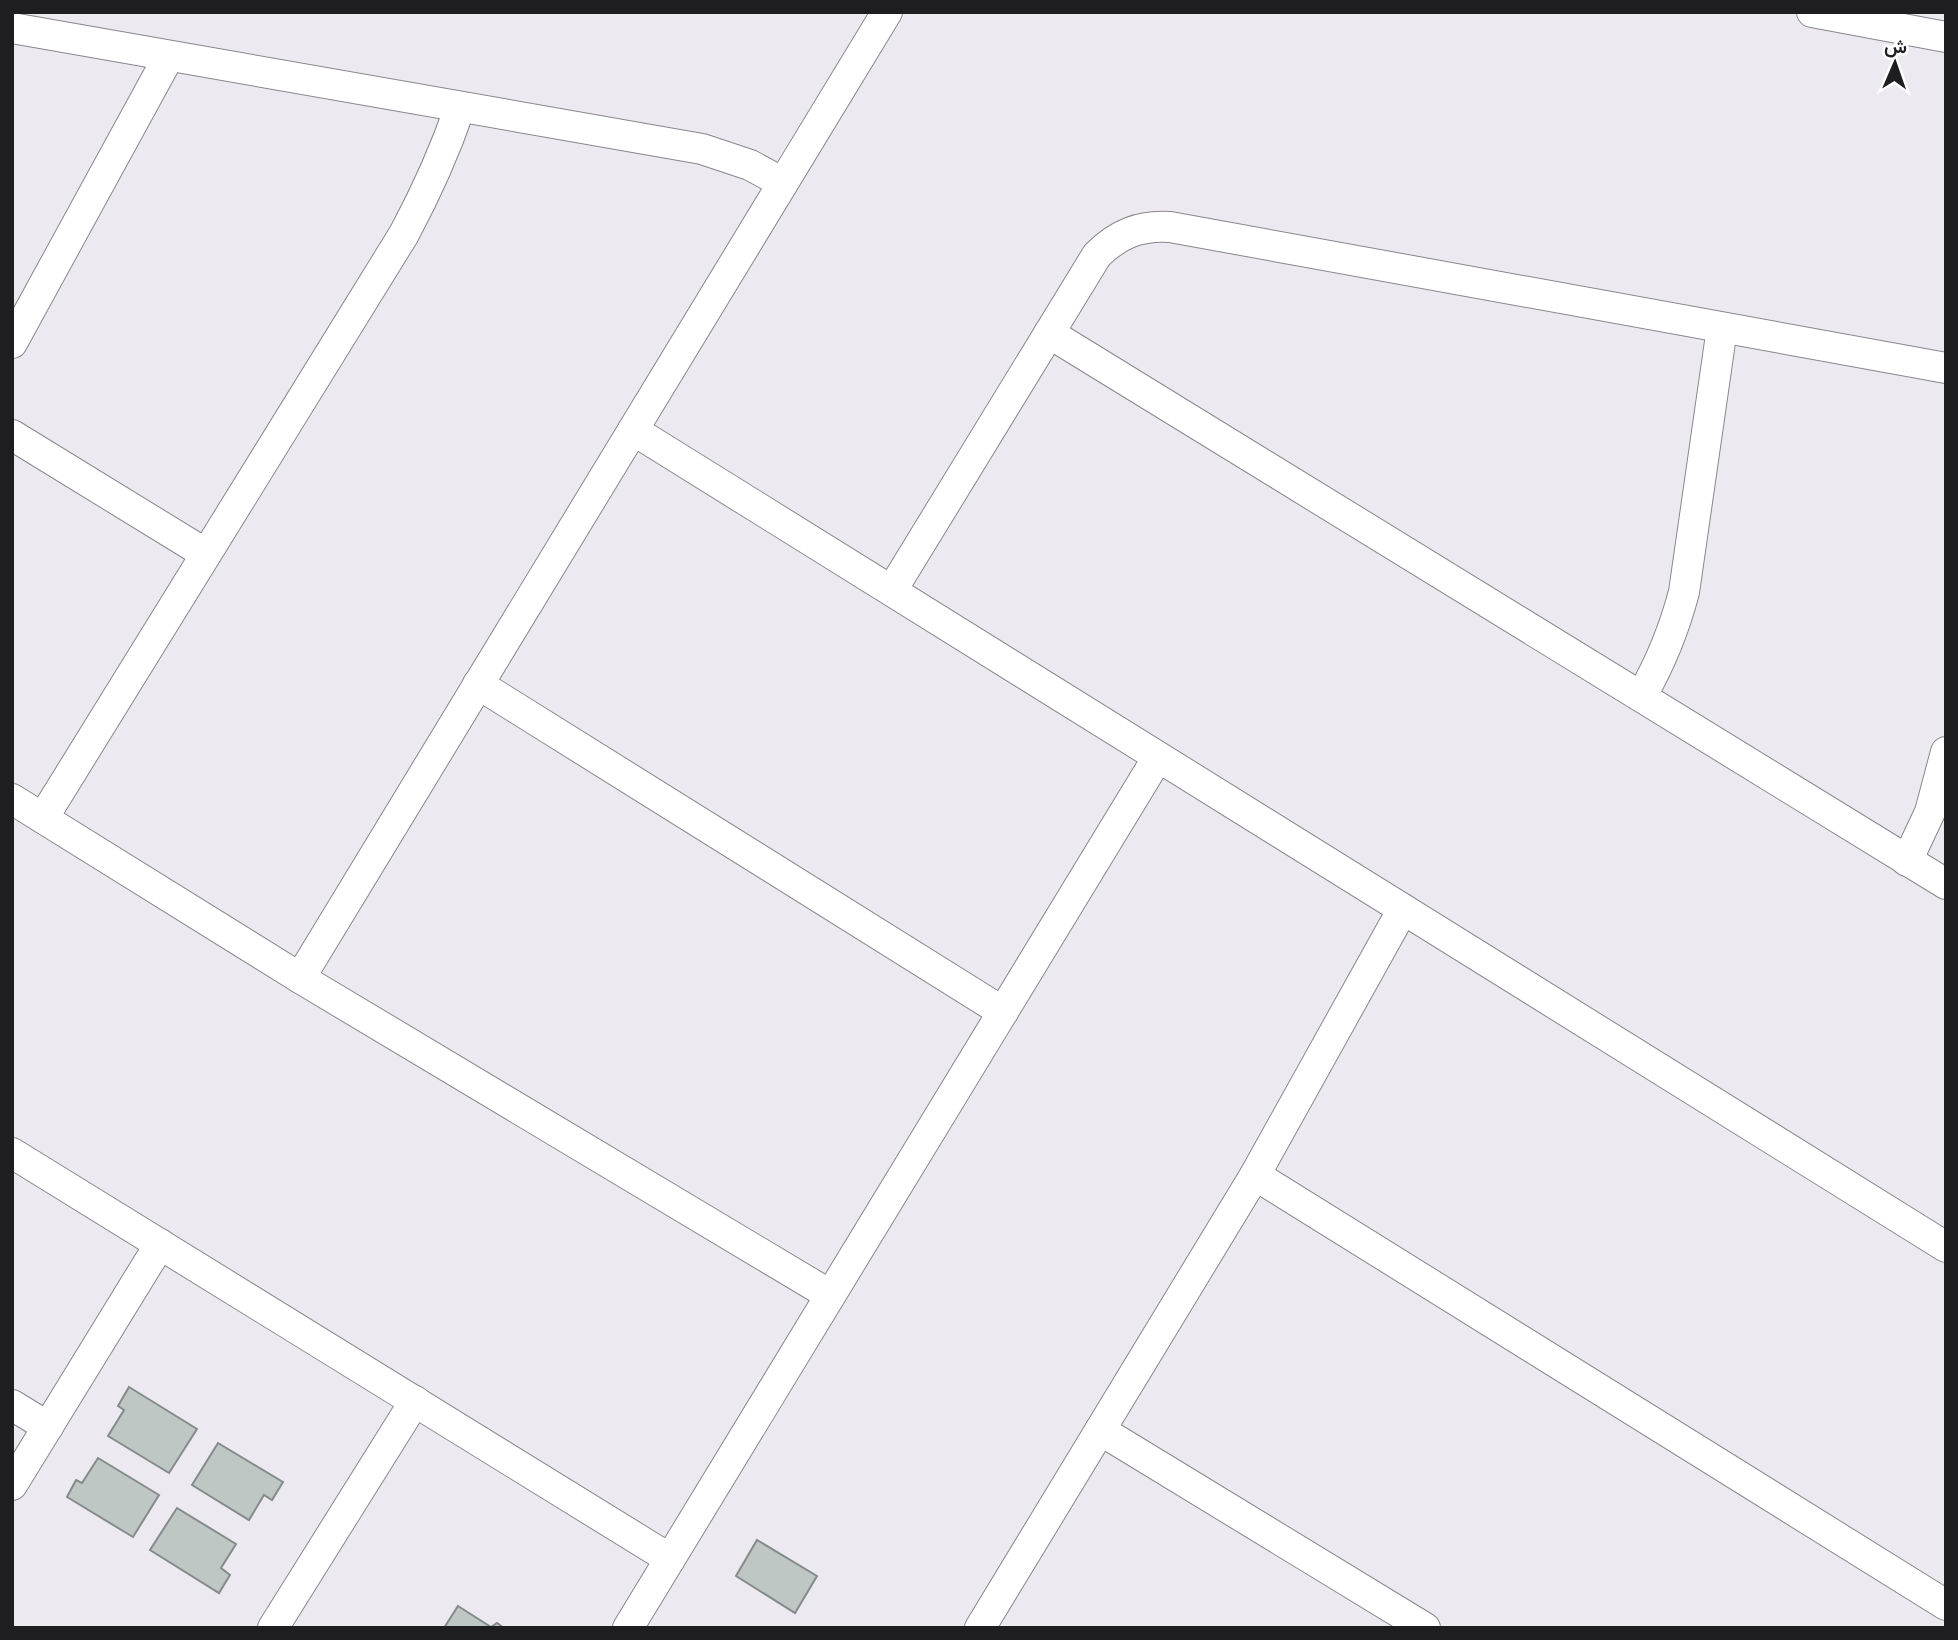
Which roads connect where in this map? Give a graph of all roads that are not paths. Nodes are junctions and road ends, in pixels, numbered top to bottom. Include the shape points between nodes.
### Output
1 (887, 12) edge
2 (1812, 12) edge
3 (12, 28) edge
4 (1946, 37) edge
5 (169, 56) junction
6 (460, 107) junction
7 (783, 183) junction
8 (1722, 328) junction
9 (1049, 333) junction
10 (12, 343) edge
11 (1946, 368) edge
12 (633, 430) junction
13 (12, 435) edge
14 (206, 554) junction
15 (891, 590) junction
16 (478, 684) junction
17 (1642, 695) junction
18 (1946, 752) edge
19 (1158, 757) junction
20 (12, 799) edge
21 (43, 818) junction
22 (1907, 861) junction
23 (1946, 884) edge
24 (1403, 909) junction
25 (300, 978) junction
26 (1003, 1012) junction
27 (12, 1153) edge
28 (1255, 1175) junction
29 (160, 1244) junction
30 (1946, 1247) edge
31 (830, 1295) junction
32 (415, 1401) junction
33 (12, 1405) edge
34 (48, 1427) junction
35 (1100, 1430) junction
36 (12, 1485) edge
37 (670, 1559) junction
38 (1946, 1605) edge
39 (273, 1628) edge
40 (628, 1628) edge
41 (981, 1628) edge
42 (1425, 1628) edge

1 - 7 street
2 - 4 street
3 - 5 street
5 - 6 street
5 - 10 street
6 - 7 street via 702,149 750,165
6 - 14 street via 436,172 404,234
7 - 12 street
8 - 9 street via 1154,226 1122,234 1097,255
8 - 11 street
8 - 17 street via 1684,592 1675,628
9 - 15 street
9 - 17 street
12 - 15 street
12 - 16 street
13 - 14 street
14 - 21 street
15 - 19 street
16 - 25 street
16 - 26 street
17 - 22 street
18 - 22 street via 1930,812
19 - 24 street
19 - 26 street
20 - 21 street
21 - 25 street
22 - 23 street
24 - 28 street
24 - 30 street
25 - 31 street
26 - 31 street
27 - 29 street
28 - 35 street
28 - 38 street
29 - 32 street
29 - 34 street
31 - 37 street
32 - 37 street
32 - 39 street
33 - 34 street
34 - 36 street
35 - 41 street
35 - 42 street
37 - 40 street

